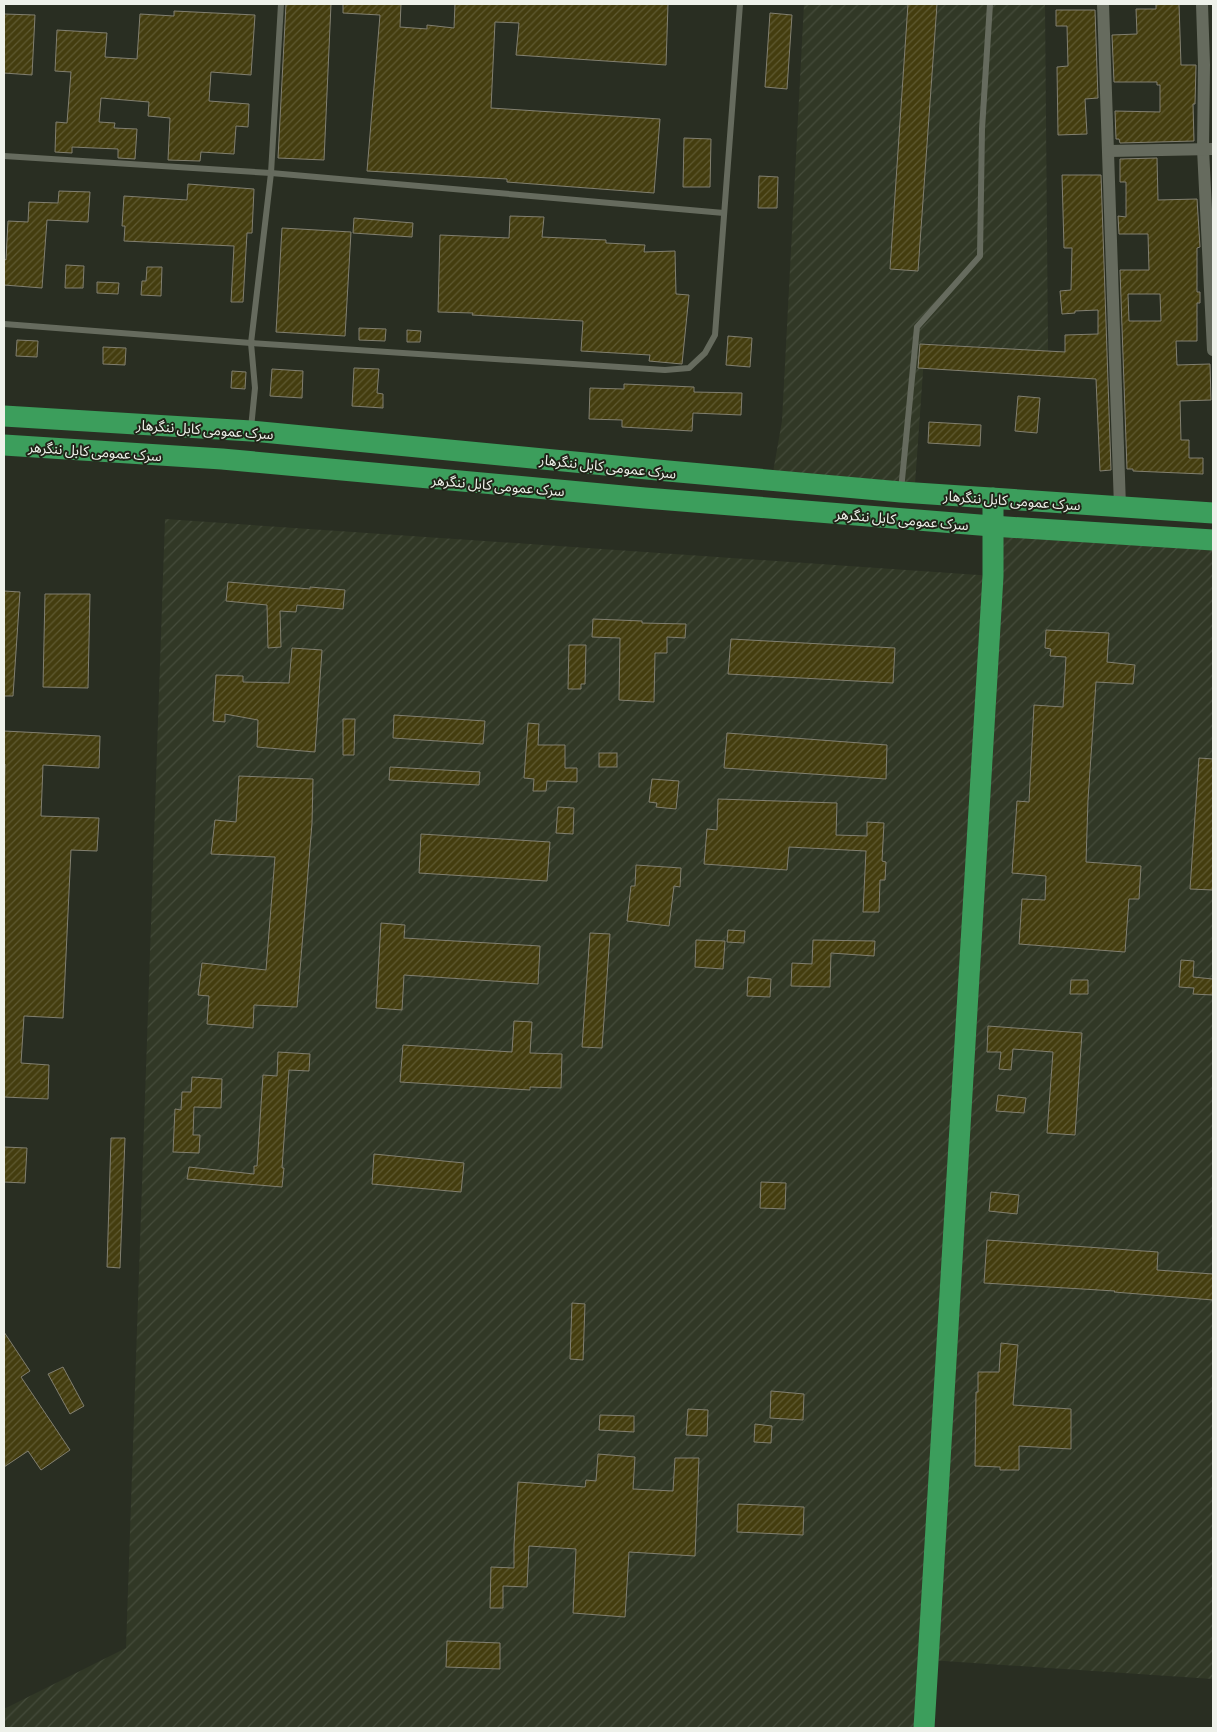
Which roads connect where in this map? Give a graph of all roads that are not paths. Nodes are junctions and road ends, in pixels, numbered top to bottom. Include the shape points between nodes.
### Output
1 (281, 4) edge
2 (740, 4) edge
3 (990, 4) edge
4 (1103, 4) edge
5 (1202, 4) edge
6 (1208, 149) edge
7 (1109, 151) junction
8 (4, 156) edge
9 (271, 173) junction
10 (724, 212) junction
11 (4, 324) edge
12 (251, 342) junction
13 (1213, 350) edge
14 (4, 416) edge
15 (251, 431) junction
16 (4, 445) edge
17 (901, 492) junction
18 (993, 498) junction
19 (1120, 507) junction
20 (1213, 513) edge
21 (992, 526) junction
22 (1213, 540) edge
23 (924, 1728) edge

1 - 9 lane
2 - 10 lane
3 - 17 lane via 982,129 980,256 917,327
4 - 7 street
5 - 6 street
6 - 7 street
6 - 13 street
7 - 19 street
8 - 9 lane
9 - 10 lane
9 - 12 lane
10 - 12 lane via 715,335 705,353 689,368 665,370
11 - 12 lane
12 - 15 lane via 255,388
14 - 15 highway, سرک عمومی کابل ننگرهار
15 - 17 highway, سرک عمومی کابل ننگرهار
16 - 21 highway, سرک عمومی کابل ننگرهر via 222,460
17 - 18 highway, سرک عمومی کابل ننگرهار
18 - 19 highway, سرک عمومی کابل ننگرهار
18 - 21 highway
19 - 20 highway, سرک عمومی کابل ننگرهار
21 - 22 highway, سرک عمومی کابل ننگرهار
21 - 23 highway via 994,576

